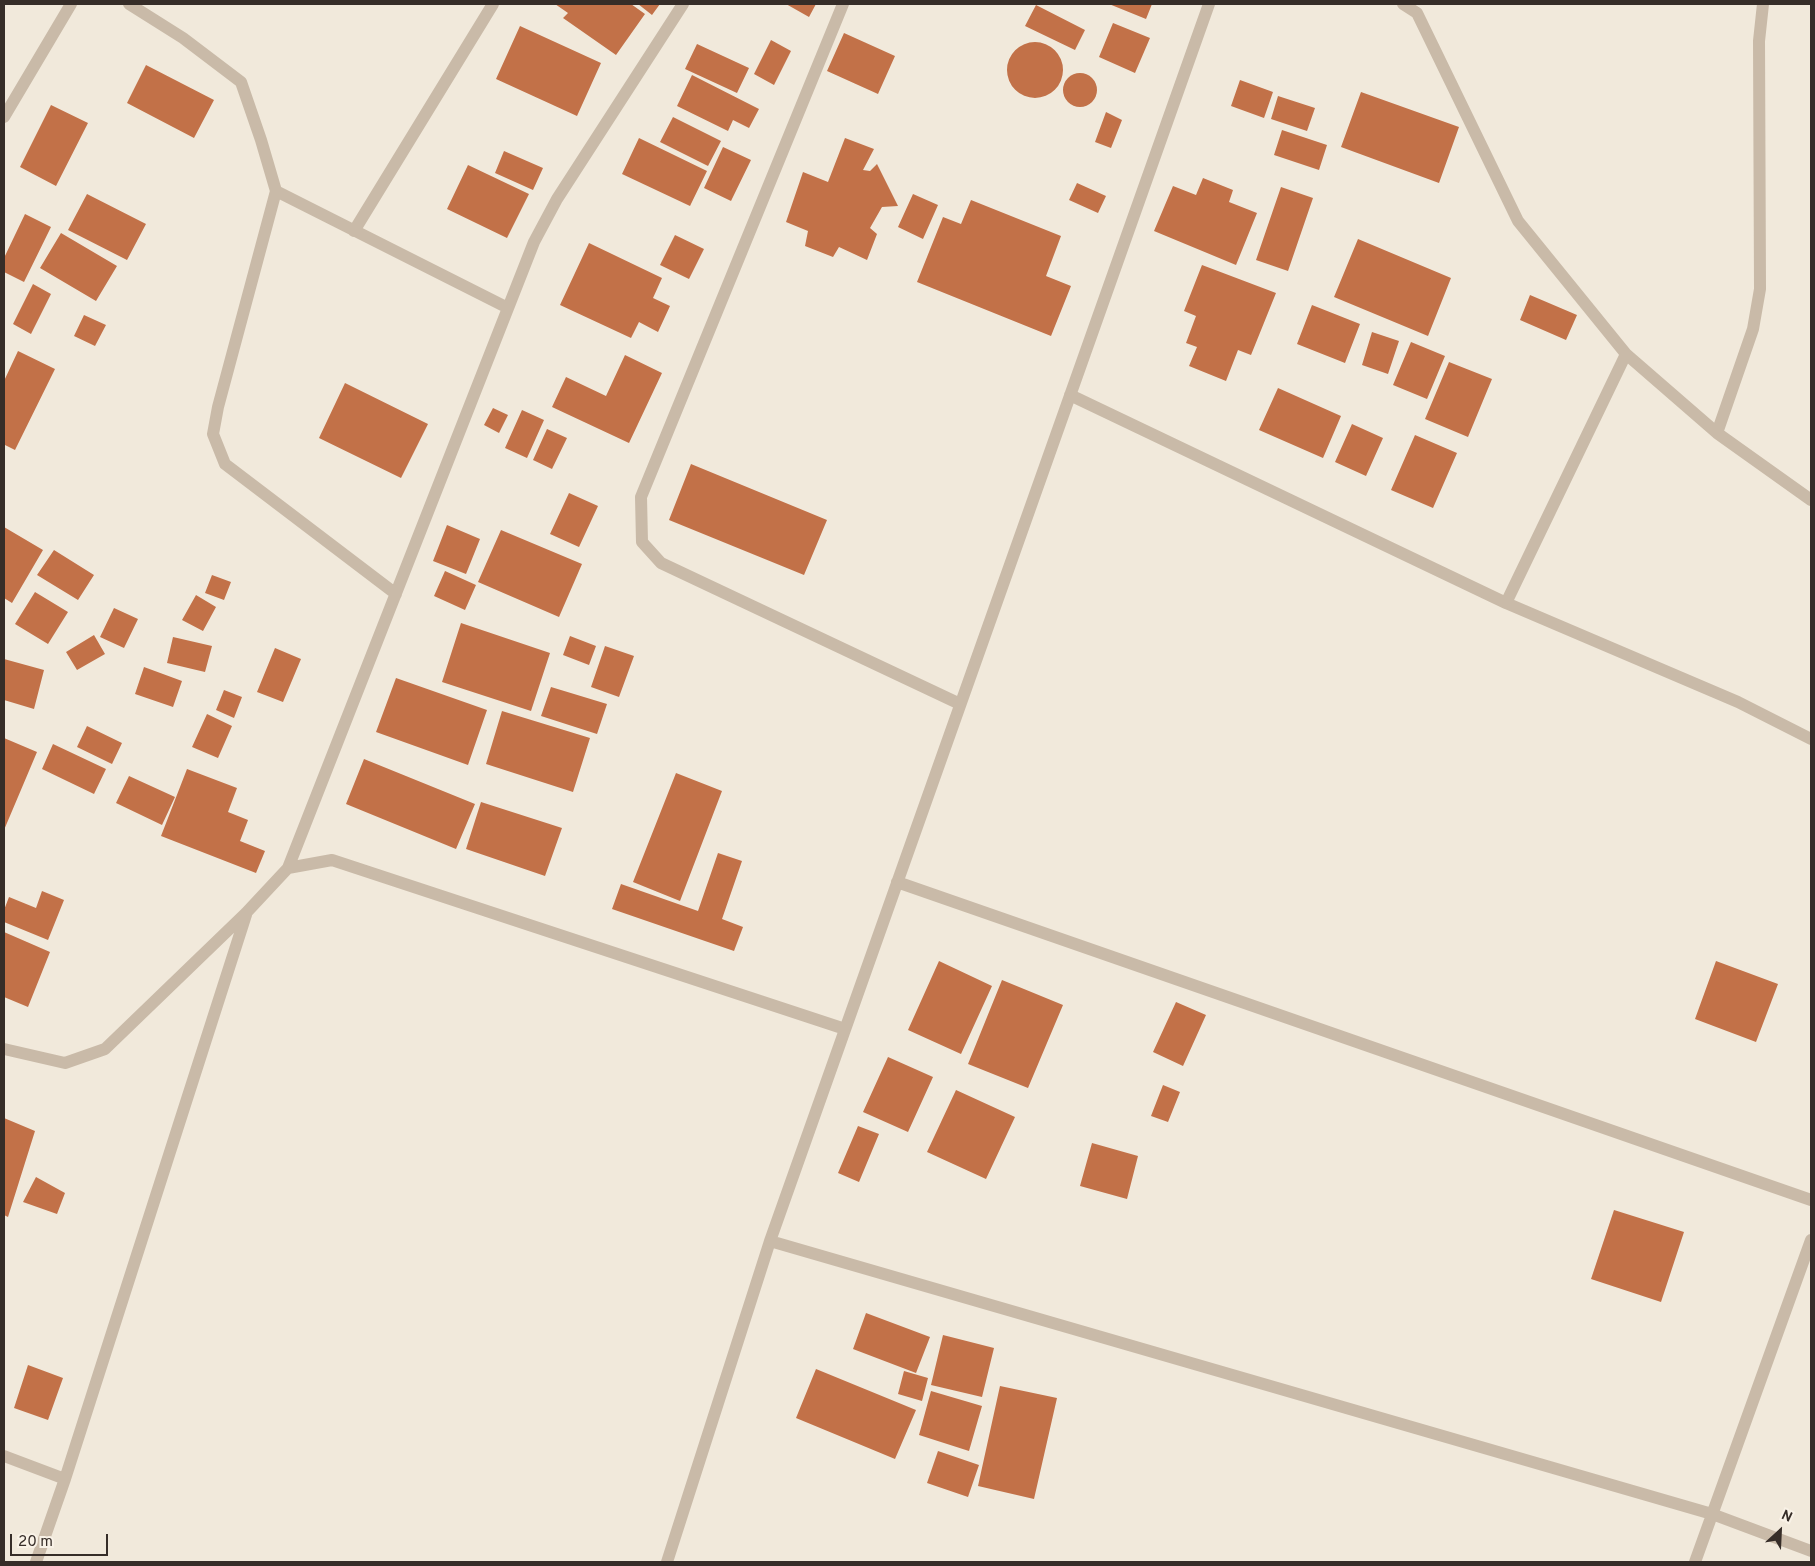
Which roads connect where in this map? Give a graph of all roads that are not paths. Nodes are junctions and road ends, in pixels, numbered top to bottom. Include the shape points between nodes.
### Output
1 (71, 4) edge
2 (129, 4) edge
3 (493, 4) edge
4 (684, 4) edge
5 (843, 4) edge
6 (1208, 4) edge
7 (1403, 4) edge
8 (1763, 4) edge
9 (4, 117) edge
10 (276, 191) junction
11 (354, 231) junction
12 (508, 308) junction
13 (1626, 354) junction
14 (1070, 395) junction
15 (1717, 433) junction
16 (1811, 500) edge
17 (396, 594) junction
18 (1506, 603) junction
19 (960, 704) junction
20 (1811, 739) edge
21 (288, 868) junction
22 (897, 882) junction
23 (246, 913) junction
24 (845, 1029) junction
25 (4, 1049) edge
26 (1811, 1200) edge
27 (1811, 1240) edge
28 (770, 1241) junction
29 (4, 1456) edge
30 (65, 1479) junction
31 (1712, 1514) junction
32 (1811, 1551) edge
33 (36, 1562) edge
34 (667, 1562) edge
35 (1694, 1562) edge

1 - 9 street
2 - 10 street via 183,38 241,82
3 - 11 street
4 - 12 street via 557,199 534,242
5 - 19 street via 640,498 642,542 661,563
6 - 14 street
7 - 13 street via 1418,13 1518,220
8 - 15 street via 1759,41 1760,289 1753,328
10 - 11 street
10 - 17 street via 218,407 214,434 225,464
11 - 12 street
12 - 17 street
13 - 15 street
13 - 18 street
14 - 18 street
14 - 19 street
15 - 16 street
17 - 21 street
18 - 20 street via 1738,702
19 - 22 street
21 - 23 street
21 - 24 street via 332,860
22 - 24 street
22 - 26 street
23 - 25 street via 105,1050 65,1062
23 - 30 street
24 - 28 street
27 - 31 street
28 - 31 street
28 - 34 street
29 - 30 street
30 - 33 street
31 - 32 street
31 - 35 street

